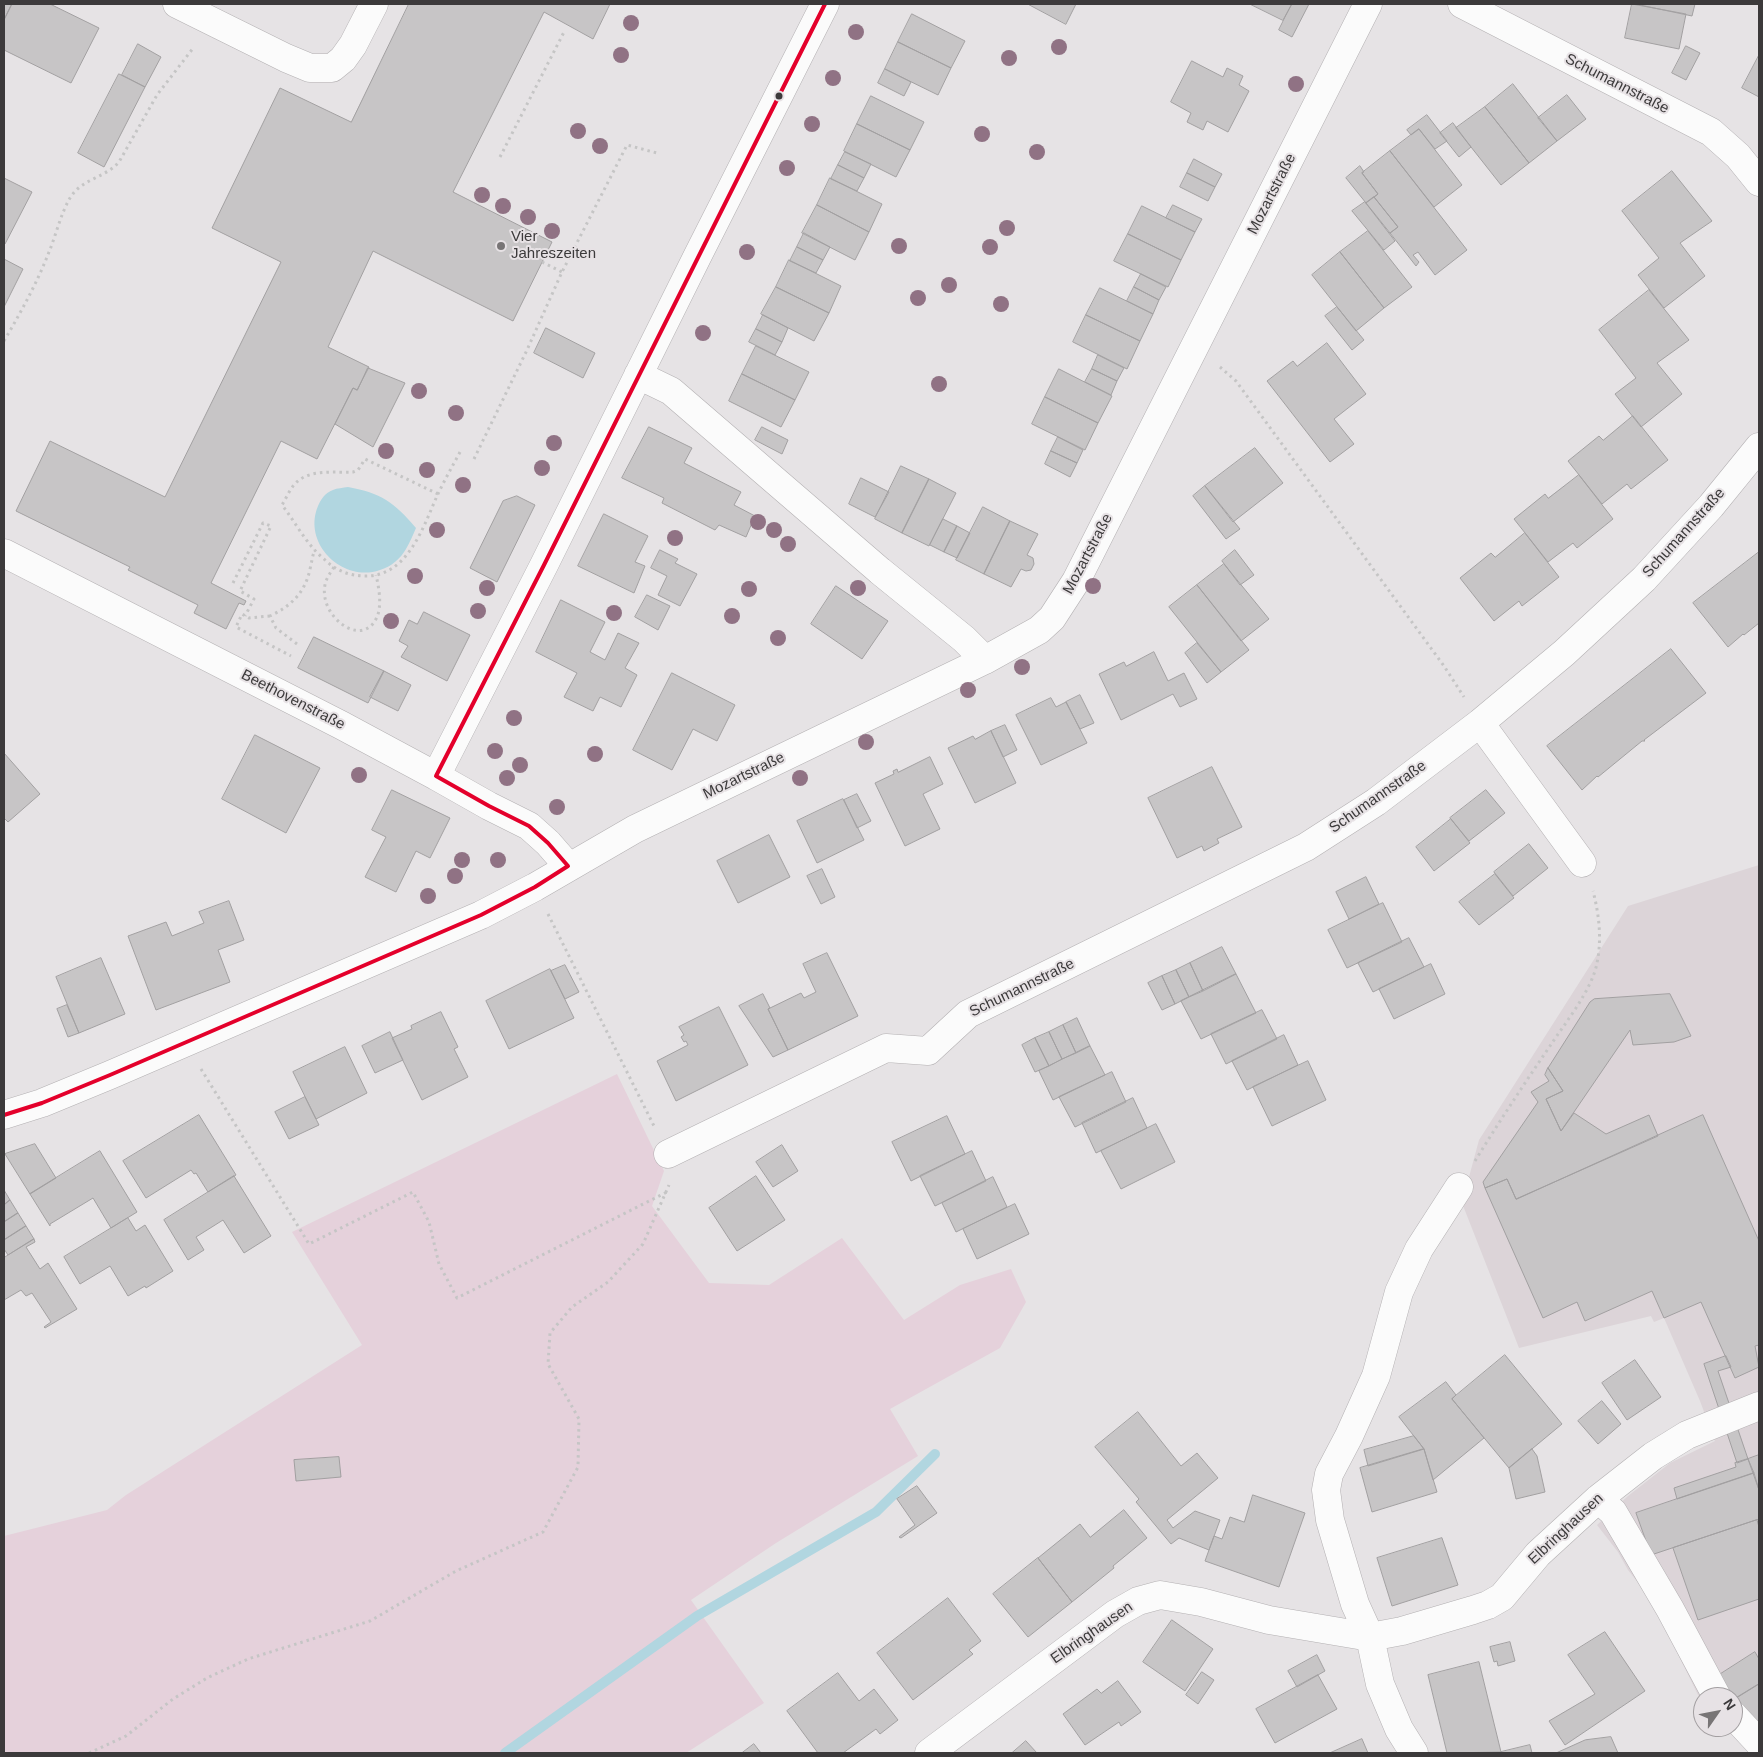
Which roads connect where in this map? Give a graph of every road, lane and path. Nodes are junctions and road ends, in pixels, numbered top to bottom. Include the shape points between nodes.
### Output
1 (177, 4) edge
2 (374, 4) edge
3 (826, 4) edge
4 (1368, 4) edge
5 (1462, 4) edge
6 (211, 21) junction
7 (564, 32) dead end
8 (657, 153) dead end
9 (500, 157) dead end
10 (1759, 182) edge
11 (542, 262) dead end
12 (562, 272) junction
13 (4, 341) edge
14 (1195, 345) junction
15 (638, 375) junction
16 (1759, 447) edge
17 (460, 452) dead end
18 (474, 459) dead end
19 (438, 494) junction
20 (315, 550) junction
21 (4, 553) edge
22 (334, 567) junction
23 (376, 576) junction
24 (233, 583) dead end
25 (245, 616) junction
26 (270, 616) junction
27 (297, 644) dead end
28 (291, 656) dead end
29 (985, 660) junction
30 (1480, 723) junction
31 (436, 776) junction
32 (1582, 863) joint
33 (568, 866) junction
34 (535, 887) junction
35 (186, 1042) junction
36 (4, 1115) edge
37 (668, 1154) junction
38 (1459, 1187) joint
39 (667, 1192) junction
40 (1759, 1406) edge
41 (1598, 1498) junction
42 (1370, 1637) junction
43 (1712, 1687) edge
44 (1743, 1726) edge
45 (1759, 1743) edge
46 (89, 1753) edge
47 (929, 1753) edge
48 (1414, 1753) edge

1 - 6 street
2 - 6 street via 353,45 332,68 310,68
3 - 15 street
4 - 14 street, Mozartstraße
5 - 10 street, Schumannstraße via 1711,132 1738,156
6 - 13 path via 157,95 119,162 113,169 80,186 70,198 49,254
7 - 9 path
8 - 12 path via 627,145
11 - 12 path
12 - 18 path
14 - 29 street, Mozartstraße via 1064,601 1039,630
14 - 30 path via 1236,381 1444,666
15 - 29 street via 671,391
15 - 31 street
16 - 30 street, Schumannstraße via 1711,506 1644,578 1564,653
17 - 19 path
19 - 20 path via 365,459 353,472 305,476 296,482 282,505
19 - 23 path via 410,551 396,566
20 - 22 path
20 - 26 path via 307,580 296,600
21 - 31 street, Beethovenstraße
22 - 23 path via 346,574
22 - 23 path via 326,580 325,603 330,614 350,629 366,629 378,616
24 - 25 path via 263,523 271,526 240,591 254,599
25 - 26 path
25 - 28 path via 242,614 236,627
26 - 27 path via 276,628
29 - 33 street, Mozartstraße via 635,829
30 - 32 street
30 - 37 street, Schumannstraße via 1376,802 1306,847 968,1014 928,1050 886,1048
31 - 33 street, Beethovenstraße via 529,826
32 - 38 path via 1597,905 1600,936 1597,964 1585,993
33 - 34 street, Mozartstraße
34 - 35 street, Mozartstraße via 481,915
34 - 37 path
35 - 36 street, Mozartstraße via 42,1103
35 - 39 path via 309,1244 413,1192 429,1222 438,1264 457,1298
37 - 39 path via 673,1171
38 - 42 street via 1419,1249 1403,1283 1376,1376 1329,1474 1326,1490 1330,1520 1355,1604
39 - 46 path via 643,1244 608,1282 572,1307 550,1332 548,1364 579,1419 578,1467 543,1532 456,1571 370,1621 248,1659 207,1678 173,1699 126,1736
40 - 41 street, Elbringhausen via 1687,1435 1653,1456
41 - 42 street, Elbringhausen via 1538,1554 1502,1596 1464,1613
41 - 43 street via 1613,1512
42 - 47 street, Elbringhausen via 1269,1620 1160,1595 1138,1601 1115,1614
42 - 48 street via 1385,1698
44 - 45 street

